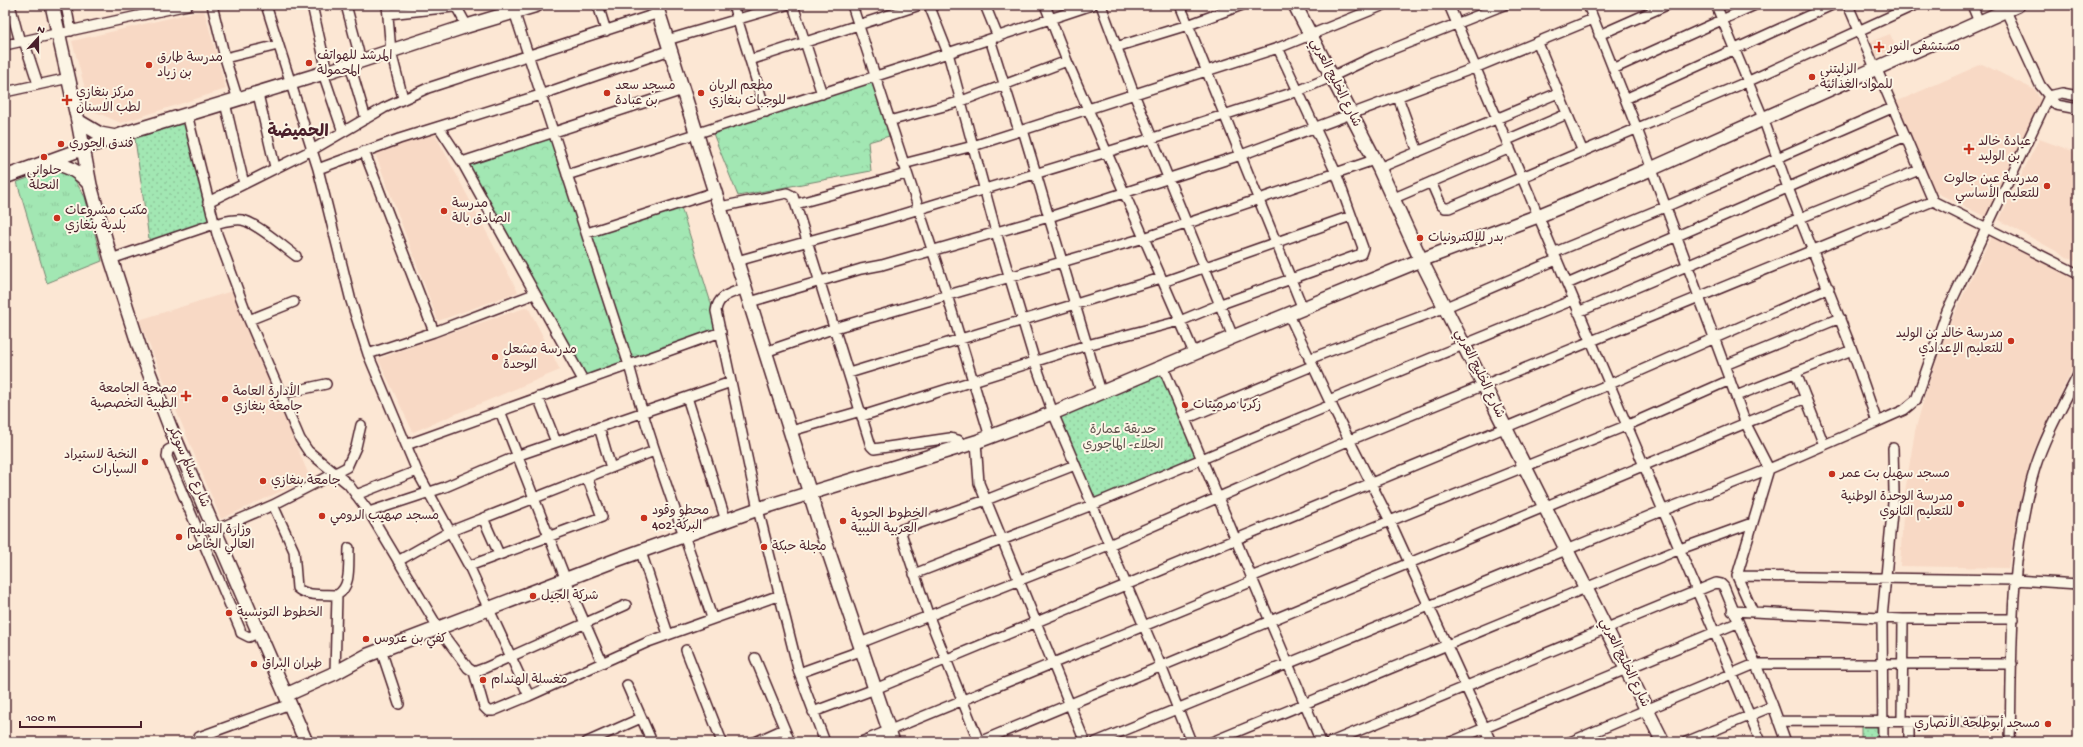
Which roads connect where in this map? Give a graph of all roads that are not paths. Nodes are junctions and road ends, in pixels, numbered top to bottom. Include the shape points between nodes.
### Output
1 (10, 5) edge
2 (52, 5) edge
3 (66, 5) edge
4 (184, 5) edge
5 (212, 5) edge
6 (266, 5) edge
7 (312, 5) edge
8 (346, 5) edge
9 (537, 5) edge
10 (598, 5) edge
11 (733, 5) edge
12 (786, 5) edge
13 (793, 5) edge
14 (852, 5) edge
15 (920, 5) edge
16 (929, 5) edge
17 (985, 5) edge
18 (1045, 5) edge
19 (1092, 5) edge
20 (1101, 5) edge
21 (1180, 5) edge
22 (1242, 5) edge
23 (1295, 5) edge
24 (1384, 5) edge
25 (1449, 5) edge
26 (1504, 5) edge
27 (1588, 5) edge
28 (1667, 5) edge
29 (1716, 5) edge
30 (1756, 5) edge
31 (1832, 5) edge
32 (1848, 5) edge
33 (1915, 5) edge
34 (1972, 5) edge
35 (2018, 5) edge
36 (513, 9) edge
37 (658, 9) edge
38 (387, 10) edge
39 (2006, 11) junction
40 (1051, 18) junction
41 (737, 19) junction
42 (1593, 19) junction
43 (1722, 20) junction
44 (1979, 22) junction
45 (1458, 24) junction
46 (1188, 25) junction
47 (467, 26) junction
48 (859, 26) junction
49 (1858, 30) junction
50 (70, 31) junction
51 (606, 31) junction
52 (57, 34) junction
53 (1311, 35) junction
54 (1599, 35) junction
55 (994, 38) junction
56 (22, 42) junction
57 (1538, 42) junction
58 (806, 43) junction
59 (5, 45) edge
60 (278, 45) junction
61 (669, 45) junction
62 (1116, 47) junction
63 (1278, 48) junction
64 (1735, 50) junction
65 (391, 52) junction
66 (948, 54) junction
67 (529, 56) junction
68 (225, 58) junction
69 (750, 60) junction
70 (1067, 61) junction
71 (356, 63) junction
72 (1477, 67) junction
73 (1613, 69) junction
74 (1876, 70) junction
75 (1206, 72) junction
76 (325, 73) junction
77 (875, 77) junction
78 (1331, 77) junction
79 (68, 78) junction
80 (1749, 81) junction
81 (38, 84) junction
82 (291, 84) junction
83 (1004, 85) junction
84 (683, 90) junction
85 (1298, 91) junction
86 (5, 92) edge
87 (1558, 93) junction
88 (258, 94) junction
89 (822, 94) junction
90 (1134, 94) junction
91 (540, 95) junction
92 (2049, 96) junction
93 (2078, 96) edge
94 (1398, 97) junction
95 (403, 98) junction
96 (1625, 99) junction
97 (238, 100) junction
98 (959, 102) junction
99 (225, 103) junction
100 (1088, 108) junction
101 (1892, 108) junction
102 (2078, 109) edge
103 (766, 112) junction
104 (187, 114) junction
105 (1351, 114) junction
106 (1567, 114) junction
107 (1224, 115) junction
108 (1498, 118) junction
109 (1763, 118) junction
110 (366, 119) junction
111 (78, 121) junction
112 (889, 121) junction
113 (440, 127) junction
114 (1316, 128) junction
115 (1637, 129) junction
116 (1021, 131) junction
117 (344, 132) junction
118 (552, 133) junction
119 (697, 134) junction
120 (116, 137) junction
121 (1904, 137) junction
122 (1153, 138) junction
123 (1508, 144) junction
124 (973, 146) junction
125 (83, 149) junction
126 (312, 150) junction
127 (364, 152) junction
128 (1106, 152) junction
129 (1418, 152) junction
130 (1583, 152) junction
131 (1241, 156) junction
132 (1777, 157) junction
133 (44, 162) junction
134 (462, 162) junction
135 (903, 164) junction
136 (1376, 164) junction
137 (275, 167) junction
138 (318, 169) junction
139 (1651, 169) junction
140 (1919, 170) junction
141 (1336, 173) junction
142 (906, 174) junction
143 (1036, 174) junction
144 (567, 175) junction
145 (5, 177) edge
146 (1522, 178) junction
147 (1170, 179) junction
148 (1431, 182) junction
149 (244, 184) junction
150 (90, 185) junction
151 (1788, 188) junction
152 (985, 189) junction
153 (716, 192) junction
154 (1125, 193) junction
155 (1392, 198) junction
156 (1257, 199) junction
157 (1933, 201) junction
158 (208, 202) junction
159 (796, 204) junction
160 (720, 207) junction
161 (1665, 207) junction
162 (917, 209) junction
163 (1351, 216) junction
164 (1538, 216) junction
165 (1049, 217) junction
166 (1800, 218) junction
167 (1188, 223) junction
168 (214, 224) junction
169 (1986, 227) junction
170 (587, 232) junction
171 (996, 232) junction
172 (1676, 237) junction
173 (1144, 238) junction
174 (1275, 241) junction
175 (806, 242) junction
176 (1812, 250) junction
177 (931, 251) junction
178 (296, 256) dead end
179 (1555, 256) junction
180 (111, 259) junction
181 (1421, 260) junction
182 (737, 261) junction
183 (1062, 261) junction
184 (1688, 265) junction
185 (1206, 267) junction
186 (2078, 274) edge
187 (1009, 277) junction
188 (1162, 280) junction
189 (1291, 280) junction
190 (820, 282) junction
191 (1567, 284) junction
192 (745, 288) junction
193 (1829, 288) junction
194 (534, 294) junction
195 (947, 296) junction
196 (1699, 296) junction
197 (1573, 300) junction
198 (294, 302) dead end
199 (750, 302) junction
200 (1221, 304) junction
201 (1074, 305) junction
202 (1446, 307) junction
203 (1303, 309) junction
204 (1578, 312) junction
205 (1289, 315) junction
206 (1840, 318) junction
207 (249, 320) junction
208 (1023, 321) junction
209 (1180, 321) junction
210 (835, 328) junction
211 (434, 332) junction
212 (721, 332) junction
213 (1233, 337) junction
214 (1715, 337) junction
215 (959, 340) junction
216 (1591, 343) junction
217 (1464, 344) junction
218 (1087, 345) junction
219 (1852, 350) junction
220 (765, 352) junction
221 (1194, 353) junction
222 (368, 354) junction
223 (1035, 362) junction
224 (1311, 363) junction
225 (1725, 365) junction
226 (629, 366) junction
227 (1163, 367) junction
228 (849, 373) junction
229 (1796, 373) junction
230 (2078, 375) edge
231 (583, 380) junction
232 (1730, 380) junction
233 (972, 381) junction
234 (731, 382) junction
235 (326, 384) dead end
236 (1484, 384) junction
237 (1610, 384) junction
238 (1101, 392) junction
239 (281, 394) junction
240 (1736, 396) junction
241 (538, 397) junction
242 (687, 397) junction
243 (1806, 398) junction
244 (1330, 402) junction
245 (500, 411) junction
246 (642, 412) junction
247 (1053, 413) junction
248 (861, 414) junction
249 (1185, 419) junction
250 (1877, 422) junction
251 (1746, 424) junction
252 (361, 425) dead end
253 (1628, 425) junction
254 (1505, 426) junction
255 (599, 427) junction
256 (791, 431) junction
257 (990, 437) junction
258 (1350, 440) junction
259 (556, 442) junction
260 (970, 444) junction
261 (178, 445) junction
262 (406, 445) junction
263 (1824, 445) junction
264 (1893, 448) dead end
265 (654, 451) junction
266 (516, 456) junction
267 (1202, 460) junction
268 (1075, 465) junction
269 (1645, 465) junction
270 (1525, 466) junction
271 (611, 468) junction
272 (1769, 469) junction
273 (417, 471) junction
274 (334, 474) junction
275 (587, 477) junction
276 (1371, 482) junction
277 (428, 493) junction
278 (810, 493) junction
279 (356, 495) junction
280 (534, 497) junction
281 (1218, 498) junction
282 (986, 500) junction
283 (273, 505) junction
284 (1092, 505) junction
285 (1546, 507) junction
286 (758, 509) junction
287 (1664, 510) junction
288 (369, 512) junction
289 (483, 518) junction
290 (726, 521) junction
291 (1390, 521) junction
292 (1752, 524) junction
293 (215, 530) junction
294 (450, 531) junction
295 (685, 535) junction
296 (550, 536) junction
297 (1236, 539) junction
298 (1002, 540) junction
299 (1109, 545) junction
300 (349, 548) dead end
301 (1567, 549) junction
302 (1680, 549) junction
303 (641, 552) junction
304 (498, 554) junction
305 (398, 560) junction
306 (1409, 563) junction
307 (469, 566) junction
308 (914, 574) junction
309 (1736, 576) junction
310 (1886, 578) junction
311 (1252, 579) junction
312 (566, 580) junction
313 (1018, 580) junction
314 (2015, 580) junction
315 (2078, 584) edge
316 (1125, 585) junction
317 (1586, 588) junction
318 (1698, 590) junction
319 (337, 595) junction
320 (780, 595) junction
321 (626, 605) dead end
322 (1430, 606) junction
323 (489, 608) junction
324 (1732, 611) junction
325 (1753, 612) junction
326 (929, 617) junction
327 (712, 618) junction
328 (1882, 618) junction
329 (2014, 618) junction
330 (1903, 619) junction
331 (1270, 621) junction
332 (1035, 622) junction
333 (584, 624) junction
334 (1737, 624) junction
335 (1143, 627) junction
336 (439, 629) junction
337 (1607, 629) junction
338 (258, 633) junction
339 (1715, 633) junction
340 (668, 634) junction
341 (1448, 645) junction
342 (862, 647) junction
343 (381, 650) junction
344 (686, 650) dead end
345 (511, 656) junction
346 (755, 658) dead end
347 (946, 659) junction
348 (602, 662) junction
349 (1882, 662) junction
350 (1902, 662) junction
351 (1289, 663) junction
352 (1053, 664) junction
353 (1755, 664) junction
354 (2012, 664) junction
355 (1160, 666) junction
356 (1628, 670) junction
357 (474, 672) junction
358 (335, 673) junction
359 (799, 673) junction
360 (1732, 674) junction
361 (627, 685) dead end
362 (1467, 686) junction
363 (875, 689) junction
364 (529, 696) junction
365 (288, 699) junction
366 (962, 700) junction
367 (399, 704) dead end
368 (1070, 704) junction
369 (1305, 704) junction
370 (1773, 706) junction
371 (1178, 709) junction
372 (1647, 710) junction
373 (813, 712) junction
374 (1750, 716) junction
375 (641, 718) junction
376 (1778, 721) junction
377 (1883, 721) junction
378 (1905, 721) junction
379 (2011, 722) junction
380 (1485, 728) junction
381 (784, 729) junction
382 (891, 737) edge
383 (201, 742) edge
384 (306, 742) edge
385 (587, 742) edge
386 (652, 742) edge
387 (722, 742) edge
388 (755, 742) edge
389 (790, 742) edge
390 (825, 742) edge
391 (861, 742) edge
392 (979, 742) edge
393 (1085, 742) edge
394 (1096, 742) edge
395 (1191, 742) edge
396 (1212, 742) edge
397 (1321, 742) edge
398 (1331, 742) edge
399 (1451, 742) edge
400 (1492, 742) edge
401 (1570, 742) edge
402 (1663, 742) edge
403 (1686, 742) edge
404 (1761, 742) edge
405 (1786, 742) edge
406 (1883, 742) edge
407 (1908, 742) edge
408 (2010, 742) edge

1 - 56 street
2 - 52 street, شارع سالم سويكر
3 - 50 street
4 - 50 street
5 - 68 street
6 - 60 street
7 - 76 street
8 - 71 street
9 - 36 street
10 - 51 street
11 - 41 street
12 - 41 street
13 - 58 street
14 - 48 street
15 - 48 street
16 - 66 street
17 - 55 street
18 - 40 street
19 - 40 street
20 - 62 street
21 - 46 street
22 - 46 street
23 - 53 street, شارع الخليج العربي
24 - 53 street
25 - 45 street
26 - 45 street
27 - 42 street
28 - 54 street
29 - 43 street
30 - 43 street
31 - 64 street
32 - 49 street
33 - 49 street
34 - 44 street
35 - 39 street
36 - 47 street
36 - 67 street
37 - 51 street
37 - 61 street
38 - 47 street via 453,7 461,12
38 - 65 street
39 - 44 street
39 - 92 street via 2040,85
40 - 55 street
40 - 70 street
41 - 61 street
41 - 69 street
42 - 54 street
42 - 57 street
43 - 64 street
43 - 73 street
44 - 74 street
45 - 72 street
45 - 78 street via 1375,56
46 - 62 street
46 - 75 street
47 - 65 street
48 - 58 street
48 - 77 street
49 - 74 street
49 - 80 street
50 - 52 street
51 - 67 street
52 - 56 street
52 - 79 street, شارع سالم سويكر
53 - 63 street
53 - 78 street, شارع الخليج العربي
54 - 73 street
55 - 66 street
55 - 83 street
56 - 59 street
56 - 81 street
57 - 72 street
57 - 87 street
58 - 69 street
58 - 89 street
60 - 68 street
60 - 82 street
61 - 84 street
61 - 91 street
62 - 90 street
63 - 75 street
63 - 85 street
64 - 80 street
64 - 96 street
65 - 71 street
65 - 95 street
66 - 77 street
66 - 98 street
67 - 91 street
67 - 95 street
68 - 97 street
69 - 103 street
70 - 83 street
70 - 100 street
71 - 76 street
71 - 110 street
72 - 94 street
72 - 108 street
73 - 96 street
74 - 101 street
74 - 109 street
75 - 90 street
75 - 107 street
76 - 82 street
76 - 117 street
77 - 89 street
77 - 112 street
78 - 85 street
78 - 105 street, شارع الخليج العربي
79 - 81 street
79 - 111 street, شارع سالم سويكر
80 - 109 street
80 - 115 street
81 - 86 street
82 - 88 street
82 - 126 street
83 - 98 street
83 - 116 street
84 - 118 street
84 - 119 street
85 - 107 street
85 - 114 street
87 - 106 street
87 - 108 street
88 - 97 street
88 - 137 street
89 - 103 street
90 - 100 street
90 - 122 street
91 - 113 street
91 - 118 street
92 - 93 street via 2062,93
92 - 102 street via 2056,105
92 - 169 street
94 - 105 street
94 - 129 street
95 - 110 street
96 - 115 street
97 - 99 street
98 - 112 street
98 - 124 street
99 - 104 street
99 - 149 street
100 - 116 street
100 - 128 street
101 - 121 street
101 - 132 street
103 - 119 street
104 - 120 street
104 - 158 street
105 - 114 street
105 - 136 street, شارع الخليج العربي
106 - 123 street
106 - 130 street
107 - 122 street
107 - 131 street
108 - 123 street
108 - 129 street
109 - 132 street
109 - 139 street
110 - 117 street
111 - 120 street via 100,134
111 - 125 street, شارع سالم سويكر
112 - 135 street
113 - 127 street
113 - 134 street
114 - 131 street
114 - 141 street
115 - 130 street
115 - 139 street
116 - 124 street
116 - 143 street
117 - 126 street
118 - 134 street
118 - 144 street
119 - 144 street
119 - 153 street
120 - 125 street
121 - 140 street
121 - 151 street
122 - 128 street
122 - 147 street
123 - 146 street
123 - 148 street
124 - 135 street
124 - 152 street
125 - 133 street
125 - 150 street, شارع سالم سويكر
126 - 137 street
126 - 138 street
127 - 138 street
127 - 211 street
128 - 143 street
128 - 154 street
129 - 136 street
130 - 146 street
131 - 147 street
131 - 156 street
132 - 151 street
132 - 161 street
133 - 145 street
133 - 150 street via 66,166 84,177
134 - 194 street
135 - 142 street
136 - 141 street
136 - 155 street, شارع الخليج العربي
137 - 149 street
138 - 222 street via 351,301
139 - 161 street
139 - 164 street
140 - 157 street
140 - 166 street
141 - 156 street
141 - 163 street
142 - 159 street
142 - 162 street
143 - 152 street
143 - 165 street
144 - 170 street
146 - 148 street via 1445,208 1441,205
146 - 164 street
147 - 154 street
147 - 167 street
148 - 155 street
149 - 158 street
150 - 180 street, شارع سالم سويكر
151 - 166 street
151 - 172 street
152 - 162 street
152 - 171 street
153 - 160 street
153 - 170 street
154 - 165 street
154 - 173 street
155 - 181 street, شارع الخليج العربي
156 - 167 street
156 - 174 street
157 - 169 street
157 - 176 street
158 - 168 street
159 - 160 street via 793,196 787,194
159 - 175 street
160 - 182 street
161 - 172 street
161 - 179 street
162 - 175 street
162 - 177 street
163 - 174 street
163 - 189 street via 1363,248 1361,254
164 - 179 street
164 - 181 street
165 - 171 street
165 - 183 street
166 - 176 street
166 - 184 street
167 - 173 street
167 - 185 street
168 - 178 street via 228,220 251,223
168 - 180 street
168 - 207 street
169 - 186 street
169 - 250 street via 1947,311 1916,400 1904,410
170 - 226 street
171 - 177 street
171 - 187 street
172 - 184 street
172 - 191 street
173 - 183 street
173 - 188 street
174 - 185 street
174 - 189 street
175 - 182 street
175 - 190 street
176 - 193 street
176 - 196 street
177 - 190 street
177 - 195 street
179 - 191 street
179 - 202 street
180 - 261 street, شارع سالم سويكر via 140,349
181 - 202 street, شارع الخليج العربي
181 - 203 street
182 - 192 street
183 - 187 street
183 - 201 street
184 - 196 street
184 - 204 street
185 - 188 street
185 - 200 street
187 - 195 street
187 - 208 street
188 - 201 street
188 - 209 street
189 - 200 street
189 - 203 street
190 - 199 street
190 - 210 street
191 - 197 street
192 - 199 street
192 - 212 street via 719,300 716,311
193 - 206 street
193 - 214 street
194 - 211 street
194 - 231 street
195 - 210 street
195 - 215 street
196 - 214 street
196 - 216 street
197 - 204 street
197 - 217 street
198 - 207 street
199 - 220 street
200 - 209 street
200 - 213 street
201 - 208 street
201 - 218 street
202 - 217 street, شارع الخليج العربي
202 - 224 street
203 - 205 street
204 - 216 street
205 - 213 street
205 - 224 street
206 - 219 street
206 - 225 street
207 - 239 street
208 - 215 street
208 - 223 street
209 - 218 street
209 - 221 street
210 - 220 street
210 - 228 street
211 - 222 street
212 - 226 street
212 - 234 street
213 - 221 street
214 - 225 street
214 - 237 street
215 - 228 street
215 - 233 street
216 - 236 street
216 - 237 street
217 - 236 street, شارع الخليج العربي
217 - 244 street
218 - 223 street
218 - 238 street
219 - 229 street
219 - 250 street
220 - 256 street
221 - 227 street
222 - 262 street
223 - 233 street
223 - 247 street
224 - 244 street
224 - 249 street
225 - 232 street
226 - 231 street
226 - 246 street
227 - 238 street
227 - 249 street
228 - 248 street
229 - 240 street
229 - 243 street
230 - 314 street via 2041,451 2035,469 2016,560
231 - 241 street
232 - 240 street
232 - 253 street
233 - 248 street
233 - 257 street
234 - 242 street
234 - 286 street
235 - 239 street
236 - 254 street, شارع الخليج العربي
236 - 258 street
237 - 253 street
237 - 254 street
238 - 247 street
239 - 274 street via 304,446
240 - 251 street
241 - 245 street
241 - 259 street
242 - 246 street
242 - 290 street
243 - 251 street
243 - 263 street
244 - 258 street
244 - 267 street
245 - 262 street
245 - 266 street
246 - 255 street
246 - 265 street
247 - 257 street
247 - 268 street
248 - 256 street
248 - 260 street via 874,449 950,438
249 - 267 street
250 - 263 street
251 - 269 street
251 - 272 street
252 - 274 street via 352,460 347,467
253 - 269 street
253 - 270 street
254 - 270 street, شارع الخليج العربي
254 - 276 street
255 - 259 street
255 - 271 street
256 - 278 street
257 - 260 street
258 - 276 street
258 - 281 street
259 - 266 street
260 - 278 street
260 - 282 street
261 - 293 street, شارع سالم سويكر
261 - 338 street via 168,450 166,457 241,633 249,637
262 - 273 street
263 - 272 street
264 - 310 street via 1894,492
265 - 271 street
265 - 295 street
266 - 277 street
266 - 280 street
267 - 281 street
267 - 284 street
268 - 282 street
268 - 284 street
269 - 285 street
269 - 287 street
270 - 285 street, شارع الخليج العربي
270 - 291 street
271 - 275 street
272 - 287 street
272 - 292 street
273 - 277 street
273 - 279 street
274 - 279 street via 348,484
274 - 283 street
275 - 280 street
275 - 296 street via 602,517
276 - 291 street
276 - 297 street
277 - 288 street
277 - 294 street
278 - 286 street
278 - 342 street
279 - 288 street
280 - 289 street
280 - 296 street
281 - 297 street
281 - 299 street
282 - 298 street
282 - 308 street via 900,530
283 - 293 street
283 - 319 street via 294,551 297,588 310,594
284 - 298 street
284 - 299 street
285 - 301 street, شارع الخليج العربي
285 - 306 street
286 - 290 street
286 - 320 street
287 - 301 street
287 - 302 street
288 - 305 street
289 - 294 street
289 - 304 street
290 - 295 street
291 - 306 street
291 - 311 street
292 - 302 street
292 - 309 street
293 - 338 street, شارع سالم سويكر
294 - 305 street
294 - 307 street
295 - 303 street
295 - 327 street
296 - 304 street
296 - 312 street
297 - 311 street
297 - 316 street
298 - 308 street
298 - 313 street
299 - 313 street
299 - 316 street
300 - 319 street via 346,585
301 - 317 street, شارع الخليج العربي
301 - 322 street
302 - 317 street
302 - 318 street
303 - 312 street
303 - 340 street
304 - 307 street
305 - 336 street
306 - 322 street
306 - 331 street
307 - 323 street
308 - 326 street
309 - 310 street
309 - 325 street
310 - 314 street
310 - 328 street
311 - 331 street
311 - 335 street
312 - 323 street
312 - 333 street
313 - 326 street
313 - 332 street
314 - 315 street
314 - 329 street
316 - 332 street
316 - 335 street
317 - 337 street, شارع الخليج العربي
317 - 341 street
318 - 324 street via 1716,583 1721,584
318 - 337 street
318 - 339 street
319 - 358 street
320 - 327 street
320 - 359 street
321 - 333 street
322 - 341 street
322 - 351 street
323 - 336 street
323 - 345 street
324 - 325 street
324 - 334 street
325 - 328 street
326 - 342 street
326 - 347 street
327 - 340 street
328 - 330 street
328 - 349 street
329 - 330 street
329 - 354 street
330 - 350 street
331 - 351 street
331 - 355 street
332 - 347 street
332 - 352 street
333 - 345 street
333 - 348 street
334 - 339 street
334 - 353 street
335 - 352 street
335 - 355 street
336 - 343 street
336 - 357 street via 468,668
337 - 356 street, شارع الخليج العربي
337 - 362 street
338 - 365 street, شارع سالم سويكر
339 - 356 street
339 - 360 street
340 - 348 street
341 - 362 street
341 - 369 street
342 - 359 street
342 - 363 street
343 - 358 street
343 - 367 street
344 - 387 street
345 - 357 street
345 - 364 street
346 - 381 street
347 - 363 street
347 - 366 street
348 - 364 street
349 - 350 street
349 - 353 street
349 - 377 street
350 - 354 street
350 - 378 street
351 - 369 street
351 - 371 street
352 - 366 street
352 - 368 street
353 - 360 street
353 - 370 street
354 - 379 street
355 - 368 street
355 - 371 street
356 - 372 street, شارع الخليج العربي
356 - 380 street
357 - 364 street via 484,707 488,711
358 - 365 street
359 - 373 street
360 - 372 street
360 - 374 street
361 - 375 street
362 - 380 street
362 - 398 street
363 - 373 street
363 - 382 street
365 - 383 street via 199,737
365 - 384 street, شارع سالم سويكر
366 - 382 street
366 - 392 street
368 - 392 street
368 - 393 street
369 - 396 street
369 - 397 street
370 - 374 street
370 - 376 street
371 - 394 street
371 - 395 street
372 - 401 street
372 - 402 street, شارع الخليج العربي
373 - 390 street
374 - 403 street
374 - 404 street
375 - 385 street
375 - 386 street
376 - 377 street
376 - 405 street
377 - 378 street
377 - 406 street
378 - 379 street
378 - 407 street
379 - 408 street
380 - 399 street
380 - 400 street
381 - 388 street
381 - 389 street
382 - 391 street

